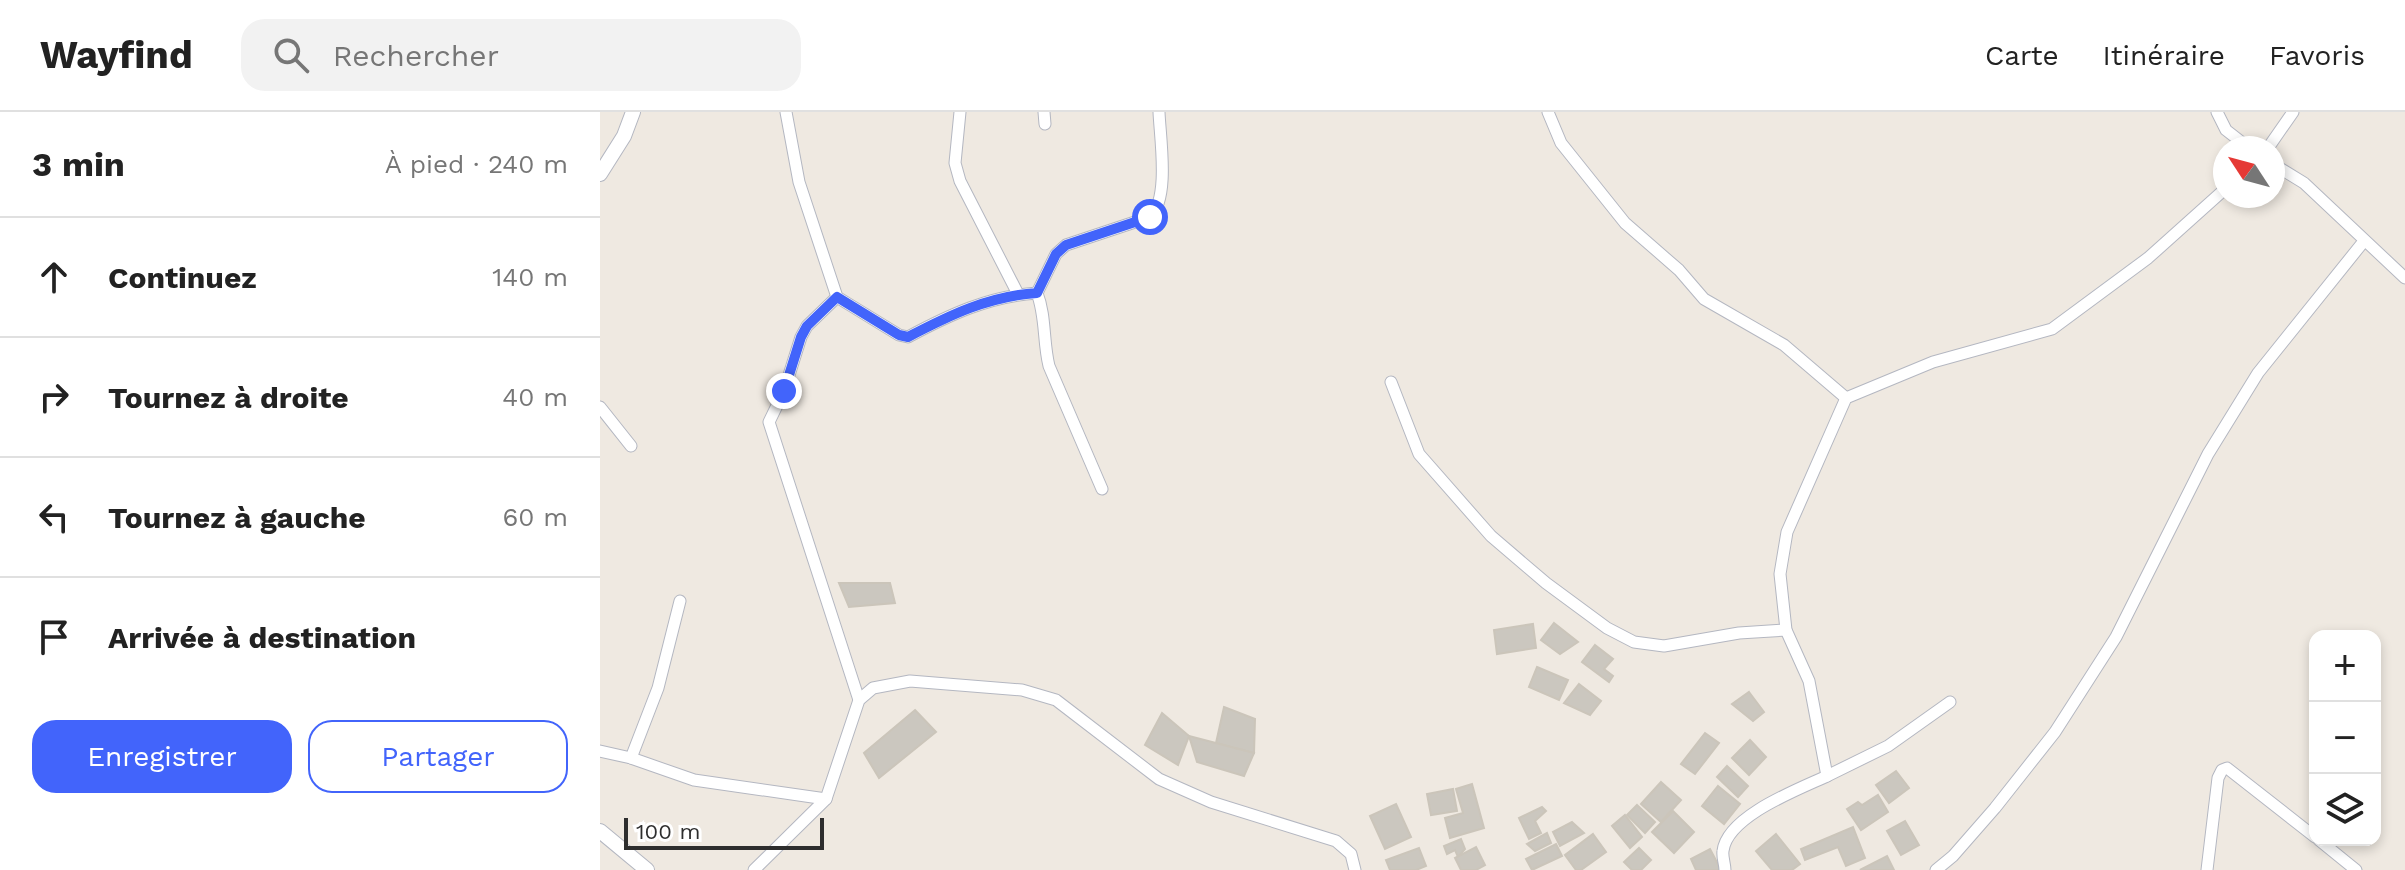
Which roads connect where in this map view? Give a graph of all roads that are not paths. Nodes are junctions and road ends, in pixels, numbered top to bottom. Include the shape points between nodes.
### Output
1 (633, 112) edge
2 (786, 112) edge
3 (960, 112) edge
4 (1159, 112) edge
5 (1548, 112) edge
6 (2217, 112) edge
7 (2293, 112) edge
8 (2234, 136) edge
9 (2276, 136) edge
10 (2285, 171) edge
11 (600, 174) edge
12 (2213, 200) edge
13 (2364, 241) junction
14 (2405, 278) edge
15 (1037, 293) junction
16 (1018, 294) junction
17 (837, 297) junction
18 (1391, 382) dead end
19 (1846, 398) junction
20 (600, 407) edge
21 (631, 446) dead end
22 (1102, 489) dead end
23 (680, 601) dead end
24 (1786, 630) junction
25 (859, 700) junction
26 (1950, 702) dead end
27 (600, 751) edge
28 (631, 758) junction
29 (1827, 776) junction
30 (826, 799) junction
31 (600, 831) edge
32 (2309, 832) edge
33 (2327, 846) edge
34 (647, 870) edge
35 (754, 870) edge
36 (1355, 870) edge
37 (1725, 870) edge
38 (1936, 870) edge
39 (2207, 870) edge
40 (2356, 870) edge

1 - 11 street
2 - 17 street via 799,182
3 - 16 street via 955,163 960,181
4 - 15 street via 1158,210 1066,245
5 - 19 street via 1561,143 1625,223 1704,299 1784,345
6 - 8 street
7 - 9 street
10 - 13 street
12 - 19 street via 2148,258 2052,329 1933,362
13 - 14 street
13 - 38 street via 2258,373 2208,454 2116,637 2055,732 1995,808
15 - 16 street
15 - 22 street via 1049,366
16 - 17 street via 974,305 908,337
17 - 25 street via 801,337 769,422
18 - 24 street via 1419,454 1491,536 1607,628 1634,642 1664,646
19 - 24 street via 1787,532 1780,574
20 - 21 street
23 - 28 street via 658,688
24 - 29 street via 1809,681
25 - 30 street
25 - 36 street via 873,688 910,681 1022,690 1056,700 1159,779 1191,795 1336,841 1351,854
26 - 29 street via 1888,746
27 - 28 street
28 - 30 street via 694,780
29 - 37 street via 1766,803 1731,833 1723,850
30 - 35 street
31 - 34 street
32 - 39 street via 2227,768 2218,778
33 - 40 street

